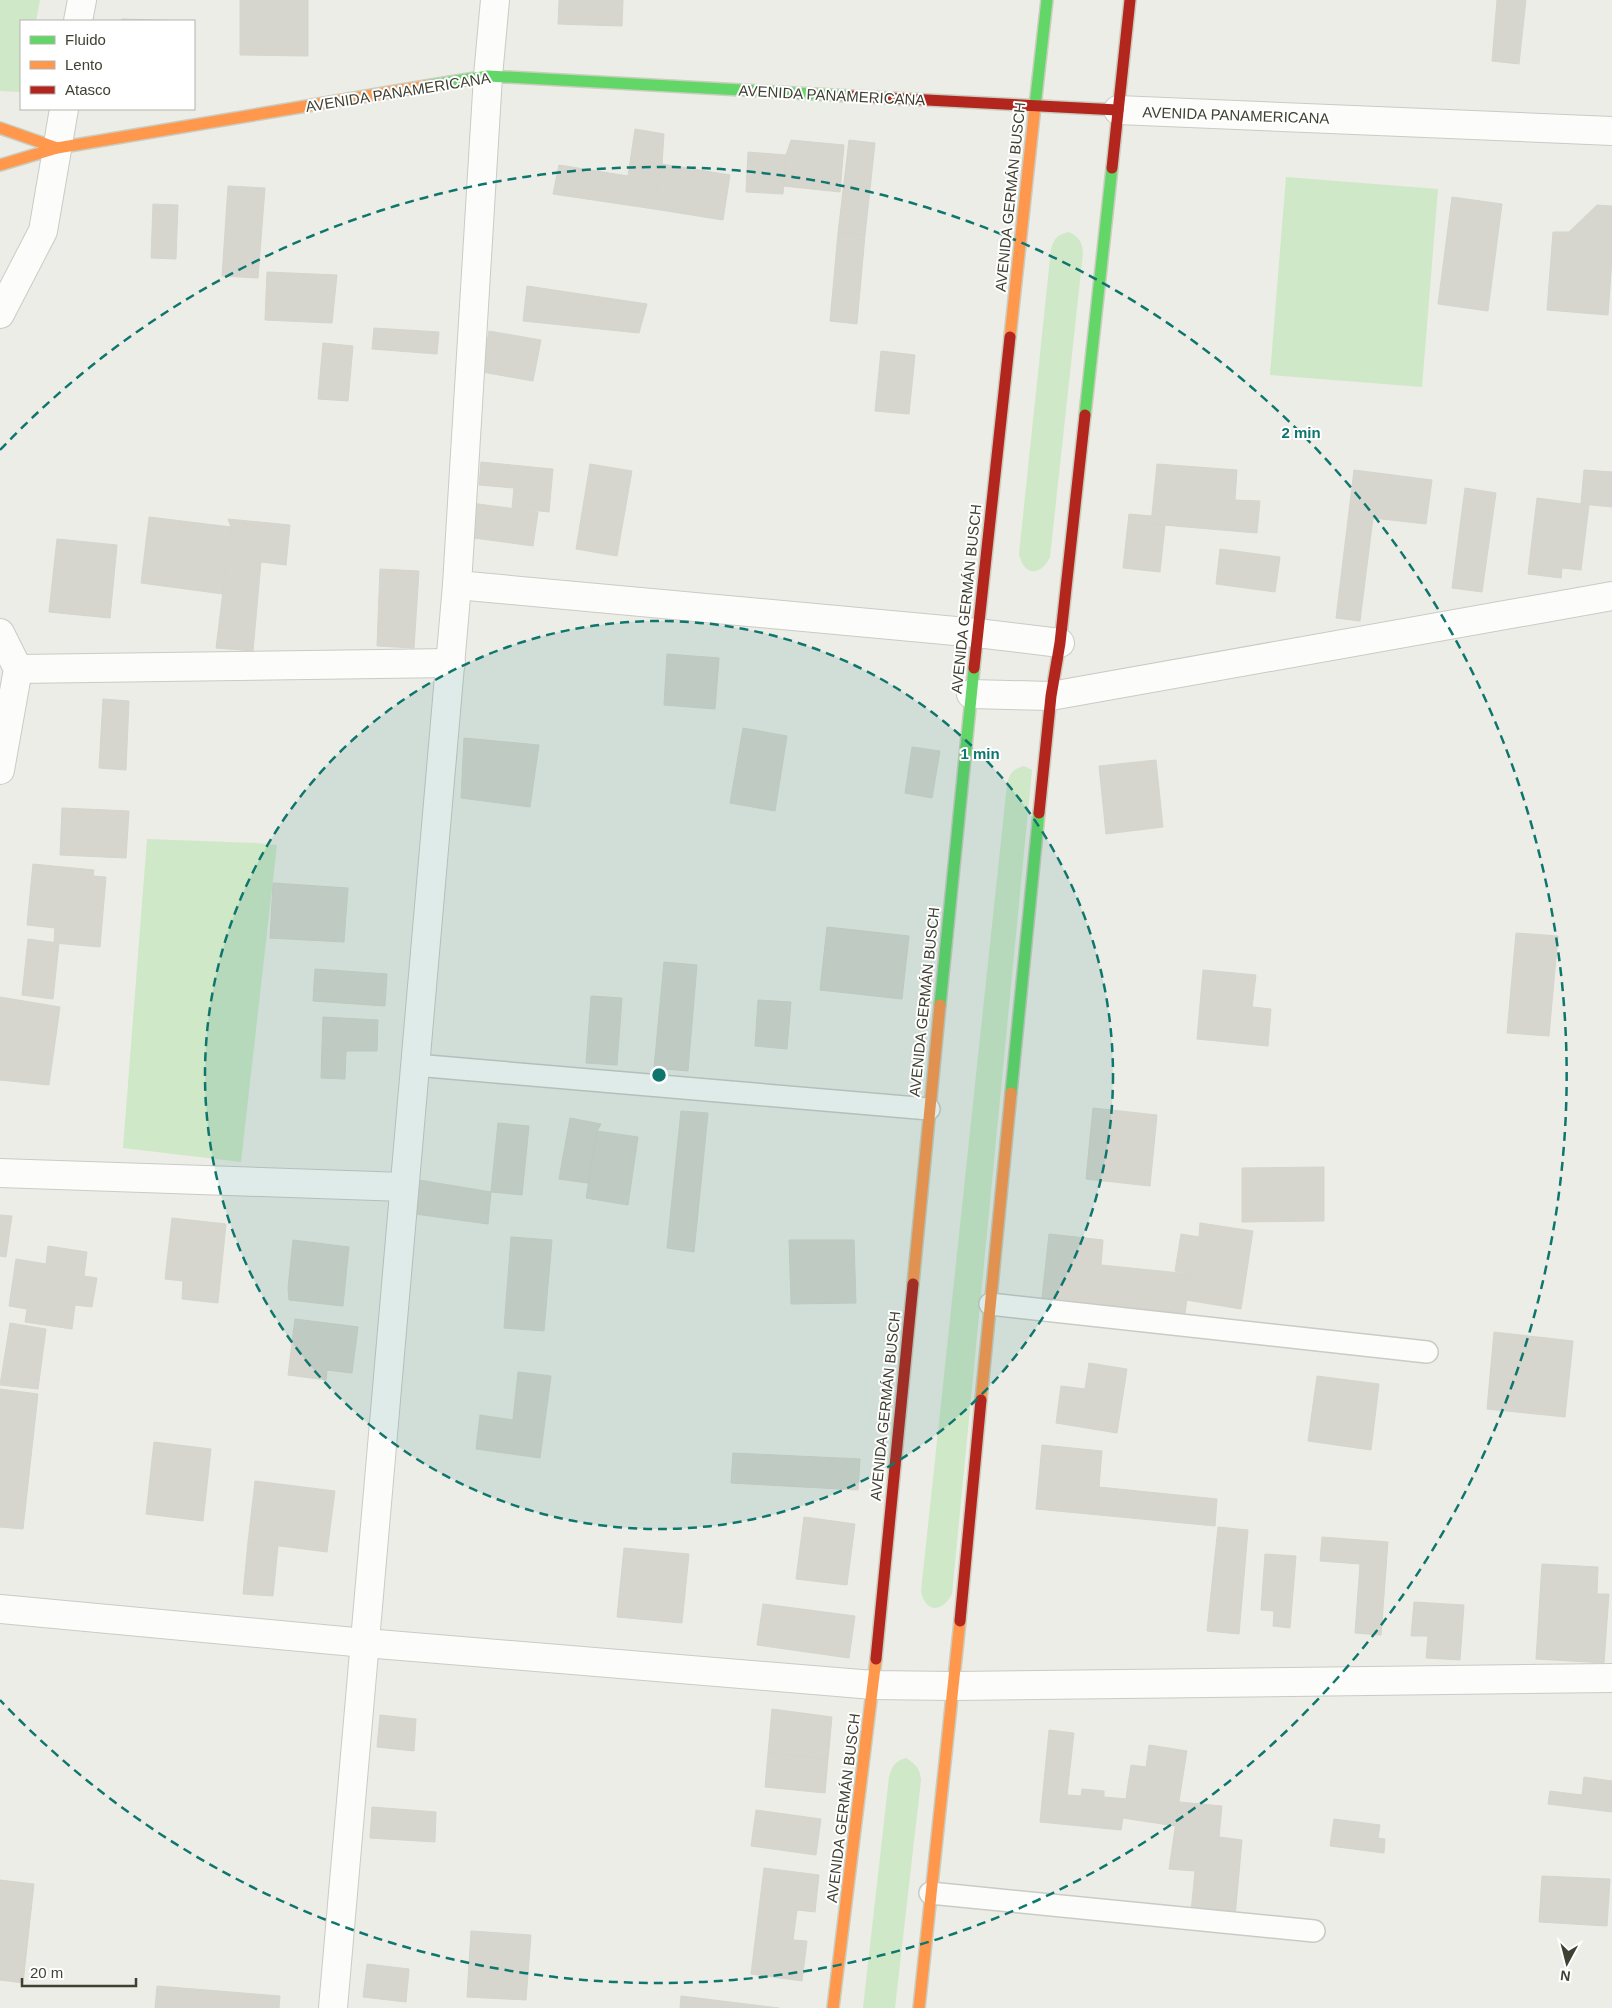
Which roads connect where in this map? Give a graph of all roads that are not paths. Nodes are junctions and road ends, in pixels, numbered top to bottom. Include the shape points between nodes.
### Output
1 (82, 0) edge
2 (495, 0) edge
3 (1047, 0) edge
4 (1130, 0) edge
5 (78, 20) edge
6 (488, 76) junction
7 (1035, 106) junction
8 (64, 110) edge
9 (1118, 110) junction
10 (0, 128) edge
11 (1612, 132) edge
12 (57, 148) junction
13 (0, 165) edge
14 (0, 314) edge
15 (457, 585) junction
16 (1612, 596) edge
17 (0, 632) edge
18 (977, 633) junction
19 (1060, 643) junction
20 (451, 663) junction
21 (18, 669) junction
22 (970, 694) junction
23 (1051, 696) junction
24 (0, 770) edge
25 (415, 1065) junction
26 (929, 1109) junction
27 (0, 1173) edge
28 (404, 1187) junction
29 (990, 1304) junction
30 (1428, 1352) dead end
31 (0, 1609) edge
32 (365, 1643) junction
33 (1612, 1678) edge
34 (873, 1685) junction
35 (954, 1686) junction
36 (930, 1893) junction
37 (1314, 1931) dead end
38 (333, 2008) edge
39 (833, 2008) edge
40 (919, 2008) edge

1 - 5 street
2 - 6 street
3 - 7 main road, AVENIDA GERMÁN BUSCH
4 - 9 main road
6 - 7 main road, AVENIDA PANAMERICANA
6 - 12 main road, AVENIDA PANAMERICANA
6 - 15 street
7 - 9 main road, AVENIDA PANAMERICANA
7 - 18 main road, AVENIDA GERMÁN BUSCH
8 - 12 street
9 - 11 street, AVENIDA PANAMERICANA
9 - 19 main road
10 - 12 main road, AVENIDA PANAMERICANA
12 - 13 main road, AVENIDA PANAMERICANA
12 - 14 street via 43,231
15 - 18 street
15 - 20 street
16 - 23 street
17 - 21 street
18 - 19 street
18 - 22 main road, AVENIDA GERMÁN BUSCH
19 - 23 main road
20 - 21 street
20 - 25 street
21 - 24 street
22 - 23 street
22 - 26 main road, AVENIDA GERMÁN BUSCH
23 - 29 main road
25 - 26 lane
25 - 28 street
26 - 34 main road, AVENIDA GERMÁN BUSCH
27 - 28 street
28 - 32 street
29 - 30 lane
29 - 35 main road
31 - 32 street
32 - 34 street
32 - 38 street
33 - 35 street
34 - 35 street
34 - 39 main road, AVENIDA GERMÁN BUSCH
35 - 36 main road
36 - 37 lane
36 - 40 main road

